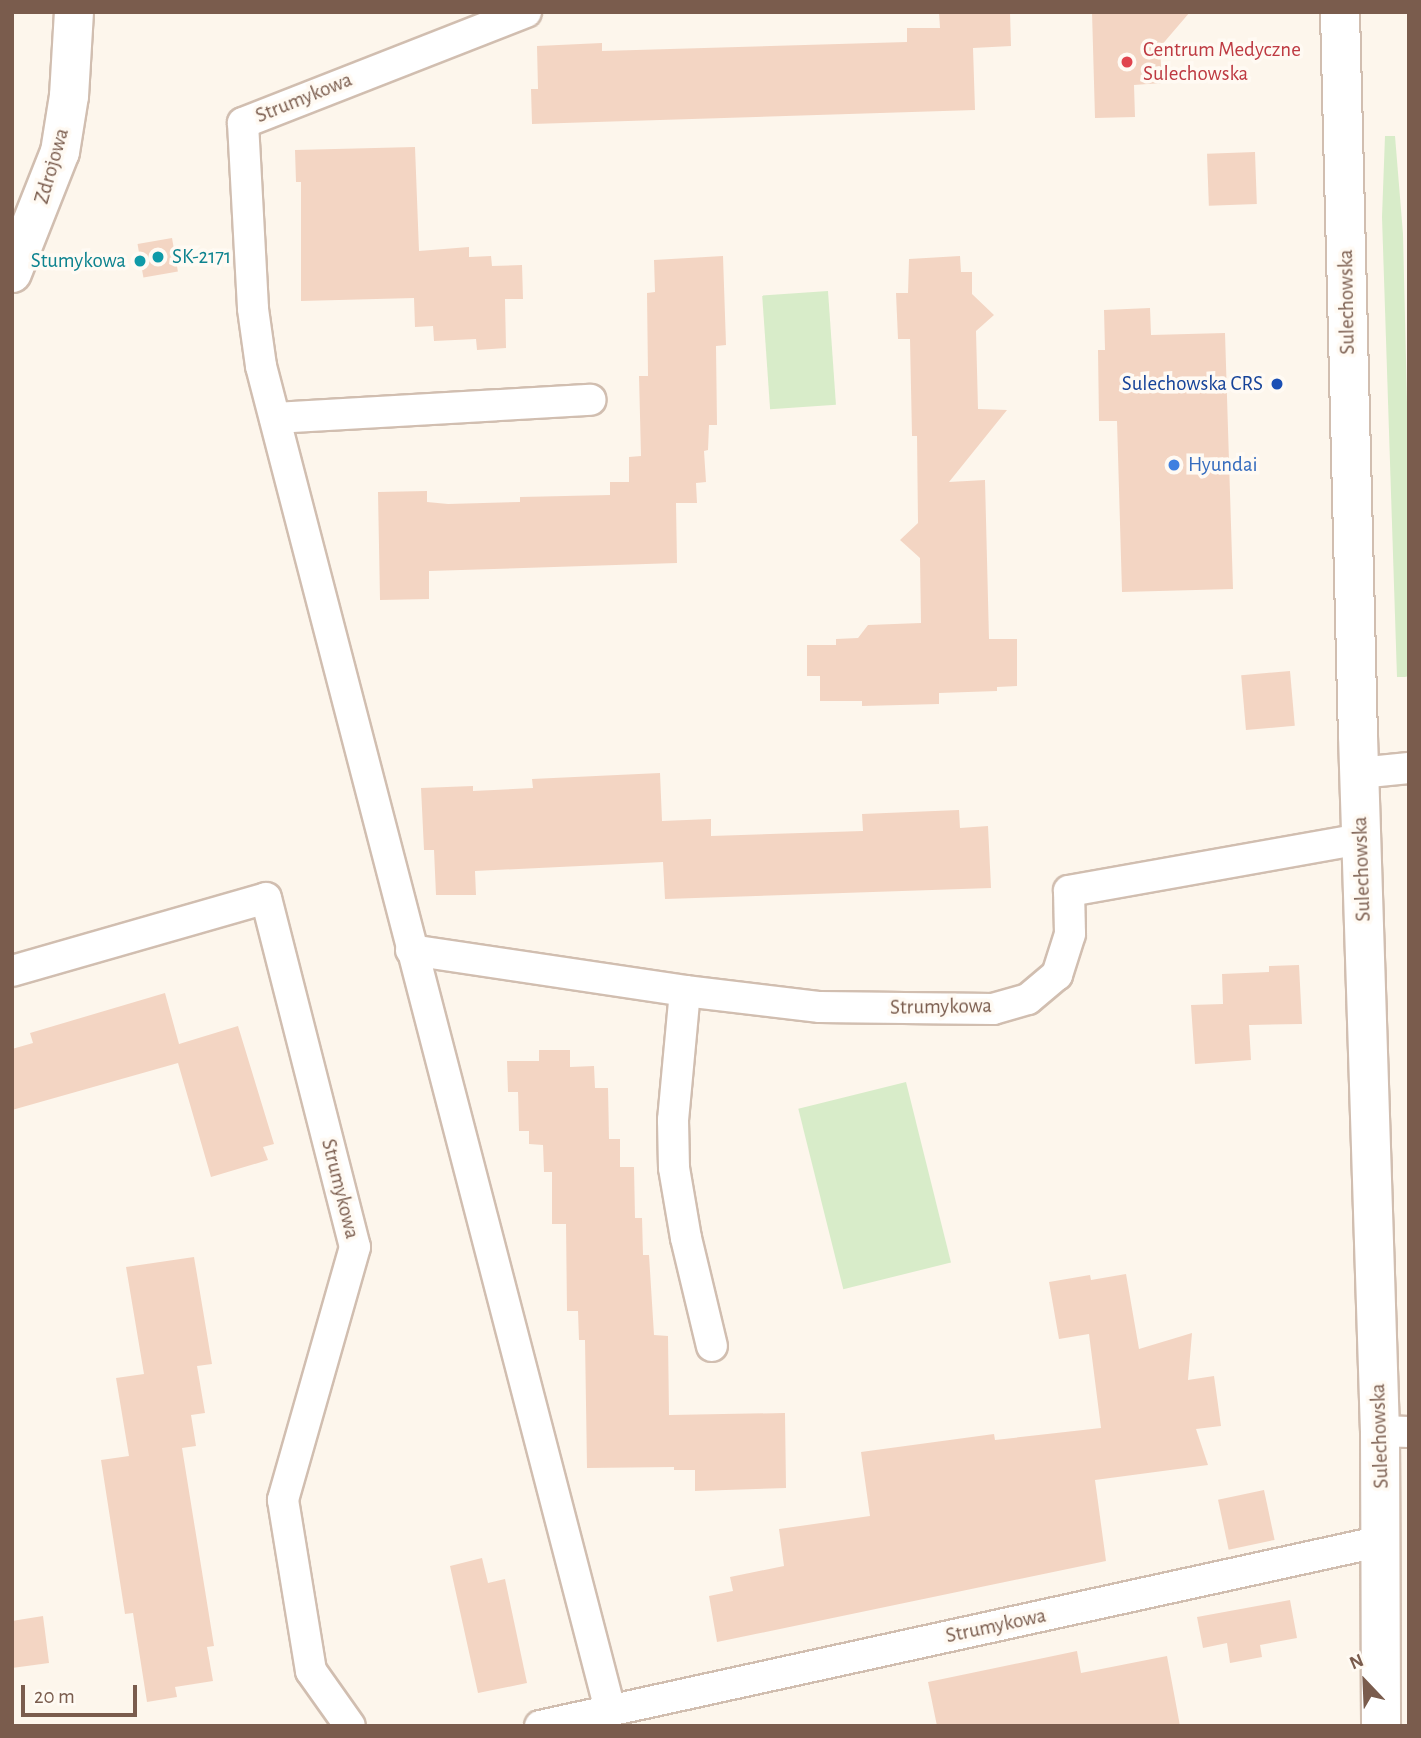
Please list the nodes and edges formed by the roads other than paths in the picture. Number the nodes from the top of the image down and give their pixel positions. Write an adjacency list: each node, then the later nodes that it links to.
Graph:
1 (74, 12): 4 (street, Zdrojowa)
2 (526, 12): 6 (street, Strumykowa)
3 (1340, 12): 8 (street, Sulechowska)
4 (12, 273)
5 (590, 400): 6 (street)
6 (275, 418): 10 (street, Strumykowa)
7 (1409, 768): 8 (street)
8 (1359, 774): 9 (street, Sulechowska)
9 (1361, 839): 12 (street, Strumykowa); 14 (street, Sulechowska)
10 (411, 950): 12 (street, Strumykowa); 16 (street, Strumykowa)
11 (12, 971): 17 (street, Strumykowa)
12 (685, 992): 13 (street)
13 (712, 1346)
14 (1394, 1432): 15 (street, Sulechowska)
15 (1382, 1541): 16 (street, Strumykowa); 19 (street, Sulechowska)
16 (610, 1710): 18 (street, Strumykowa)
17 (350, 1726)
18 (540, 1726)
19 (1381, 1726)

